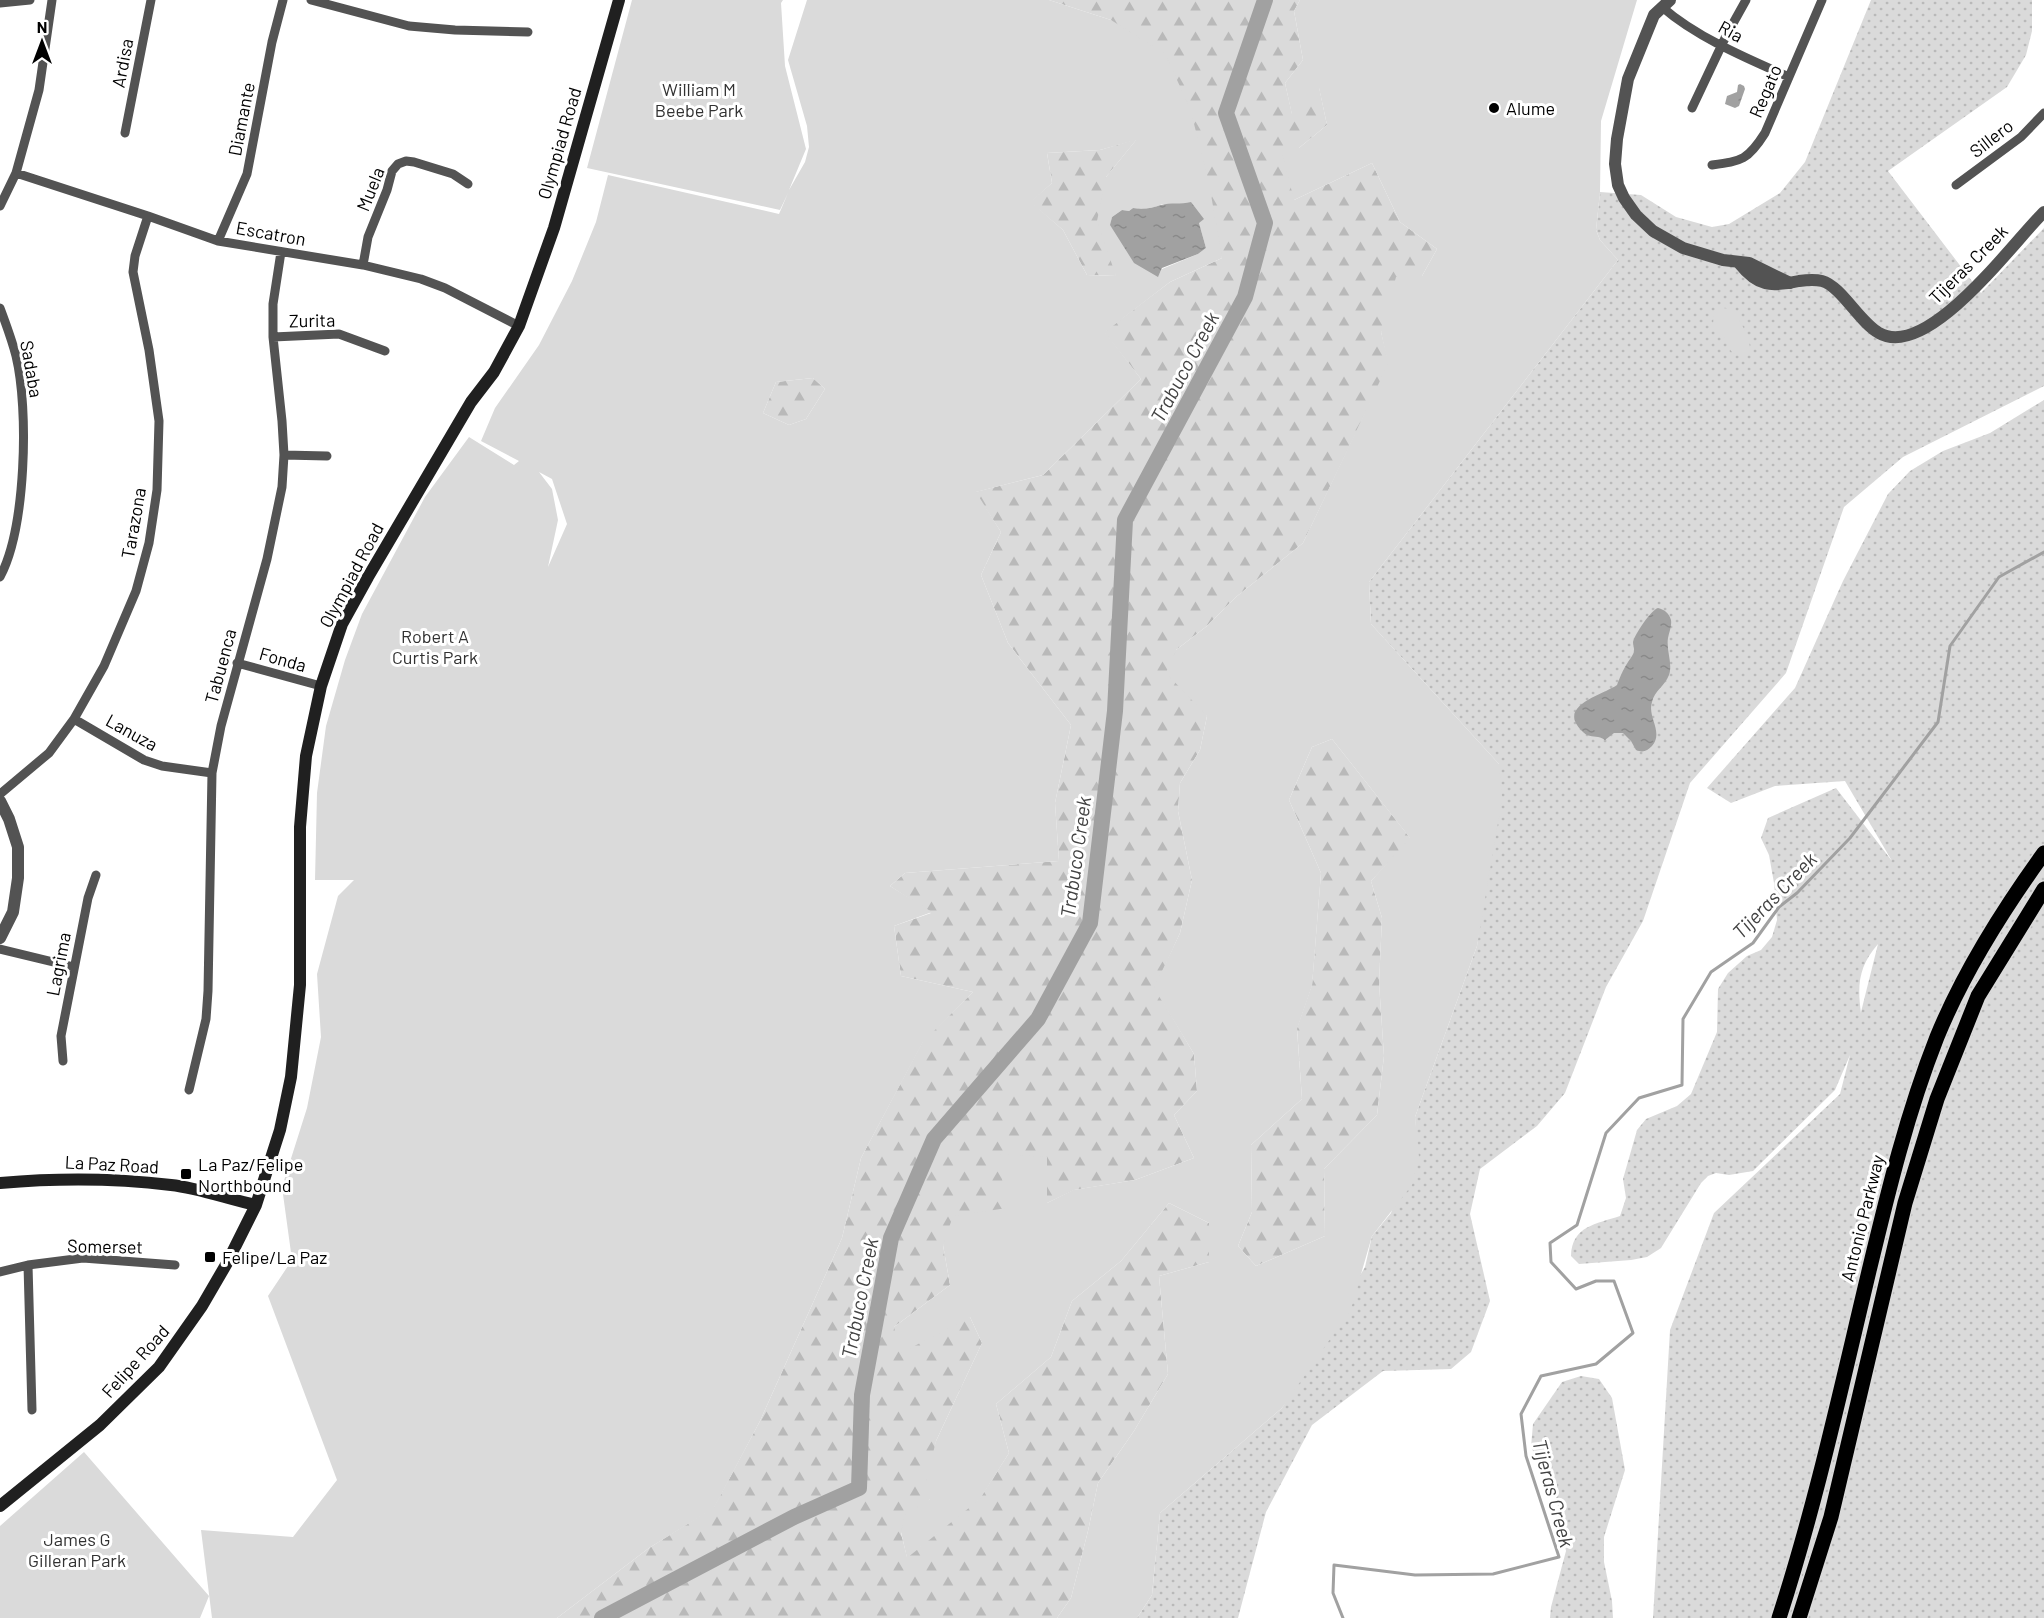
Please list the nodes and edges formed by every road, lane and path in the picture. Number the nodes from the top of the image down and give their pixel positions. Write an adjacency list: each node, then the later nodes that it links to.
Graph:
1 (30, 0): 9 (street)
2 (52, 0): 18 (street)
3 (151, 0): 16 (street, Ardisa)
4 (283, 0): 24 (street, Diamante)
5 (311, 0): 11 (street)
6 (619, 0): 28 (main road, Olympiad Road)
7 (1746, 0): 12 (street)
8 (1822, 0): 13 (street, Regato)
9 (0, 3)
10 (1662, 8): 12 (street, Ria); 22 (street, Tijeras Creek)
11 (528, 32)
12 (1721, 45): 13 (street, Ria); 14 (street)
13 (1789, 77): 17 (street, Regato)
14 (1692, 108)
15 (2044, 113): 20 (street, Sillero)
16 (125, 133)
17 (1712, 165)
18 (16, 173): 21 (street); 23 (street, Escatron)
19 (468, 184): 26 (street, Muela)
20 (1956, 185)
21 (0, 206)
22 (2044, 212)
23 (148, 216): 24 (street, Escatron); 36 (street, Tarazona)
24 (218, 241): 25 (street, Escatron)
25 (281, 252): 26 (street, Escatron); 29 (street, Tabuenca)
26 (363, 265): 28 (street, Escatron)
27 (0, 308): 33 (street, Sadaba)
28 (519, 326): 35 (main road, Olympiad Road)
29 (273, 337): 30 (street, Zurita); 31 (street, Tabuenca)
30 (385, 351)
31 (284, 455): 32 (street); 34 (street, Tabuenca)
32 (327, 456)
33 (0, 577)
34 (237, 663): 35 (street, Fonda); 37 (street, Tabuenca)
35 (321, 686): 49 (main road, Olympiad Road)
36 (74, 718): 37 (street, Lanuza); 38 (street, Tarazona)
37 (212, 773): 47 (street, Tabuenca)
38 (0, 794)
39 (0, 801): 43 (street)
40 (2044, 853): 55 (main road, Antonio Parkway)
41 (96, 874): 45 (street, Lagrima)
42 (2044, 889): 56 (main road)
43 (0, 938)
44 (0, 949): 45 (street)
45 (74, 968): 46 (street, Lagrima)
46 (63, 1061)
47 (189, 1090)
48 (0, 1183): 49 (main road, La Paz Road)
49 (256, 1205): 54 (main road, Felipe Road)
50 (28, 1265): 51 (street, Somerset); 52 (street, Somerset); 53 (street)
51 (175, 1265)
52 (0, 1272)
53 (32, 1410)
54 (0, 1506)
55 (1779, 1618)
56 (1799, 1618)

